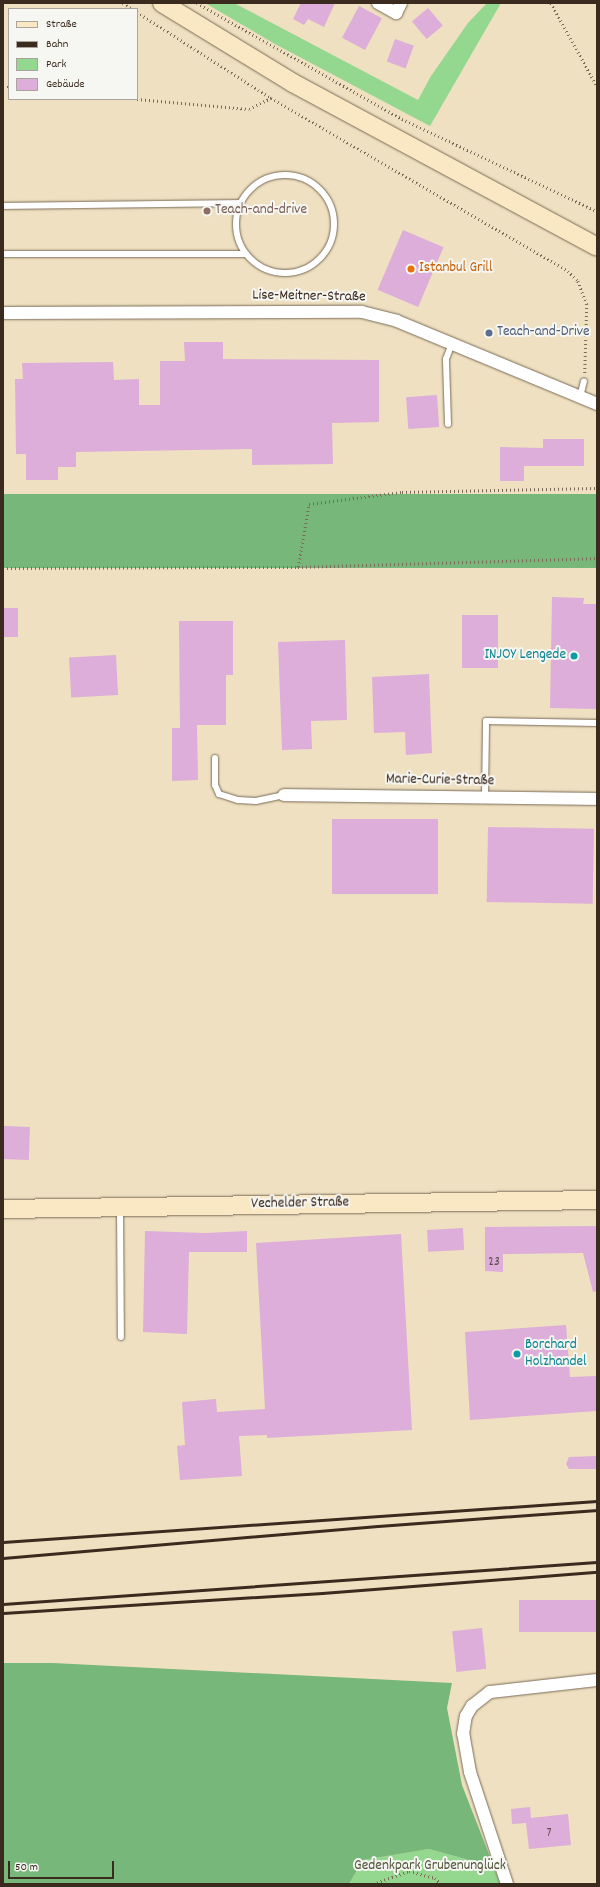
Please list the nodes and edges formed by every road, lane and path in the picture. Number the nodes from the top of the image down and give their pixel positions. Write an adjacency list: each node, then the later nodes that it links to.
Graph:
1 (162, 3): 13 (main road)
2 (197, 3): 12 (path)
3 (378, 3): 4 (street)
4 (401, 3)
5 (551, 3): 7 (path)
6 (138, 13): 8 (path)
7 (597, 86)
8 (271, 98): 9 (path); 18 (path)
9 (138, 99)
10 (241, 203): 11 (lane); 15 (lane); 15 (lane)
11 (3, 206)
12 (597, 211)
13 (597, 247)
14 (3, 254): 15 (lane)
15 (246, 254)
16 (3, 313): 17 (street, Lise-Meitner-Straße)
17 (452, 343): 19 (street, Lise-Meitner-Straße); 21 (lane)
18 (584, 381): 19 (lane)
19 (580, 397): 20 (street, Lise-Meitner-Straße)
20 (597, 404)
21 (448, 424)
22 (597, 488): 24 (path)
23 (597, 558): 24 (path)
24 (298, 567): 25 (path)
25 (3, 568)
26 (597, 723): 29 (lane)
27 (215, 758): 28 (lane)
28 (284, 795): 29 (street, Marie-Curie-Straße)
29 (485, 797): 30 (street, Marie-Curie-Straße)
30 (597, 799)
31 (597, 1200): 32 (main road, Vechelder Straße)
32 (120, 1207): 33 (main road, Vechelder Straße); 34 (lane)
33 (3, 1209)
34 (121, 1337)
35 (597, 1680): 38 (street)
36 (373, 1884): 37 (path)
37 (440, 1884)
38 (506, 1884)

